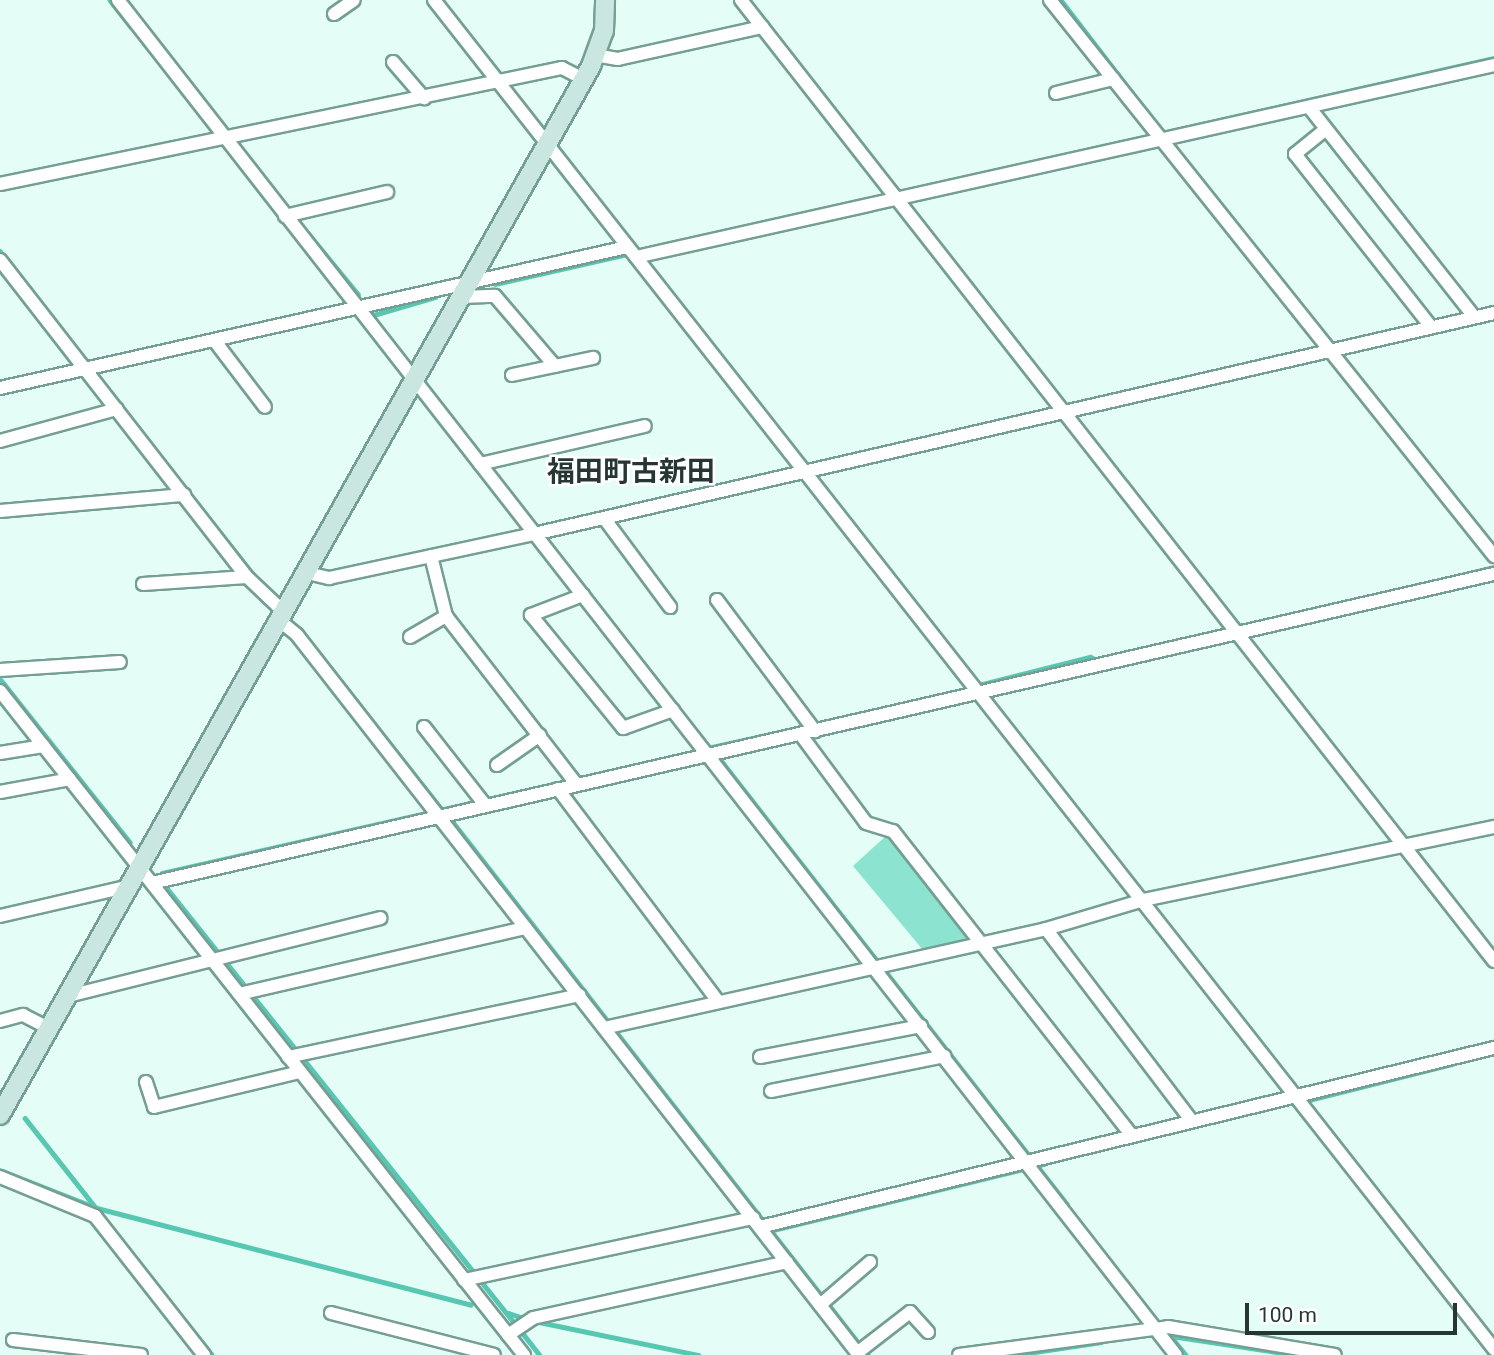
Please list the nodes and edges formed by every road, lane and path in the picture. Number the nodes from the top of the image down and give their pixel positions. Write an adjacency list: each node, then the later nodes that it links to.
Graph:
1 (118, 0): 20 (street)
2 (354, 0): 7 (street)
3 (434, 0): 14 (street)
4 (605, 0): 9 (street)
5 (741, 0): 8 (street)
6 (1050, 0): 13 (street)
7 (334, 14)
8 (762, 27): 9 (street); 24 (street)
9 (595, 55): 12 (street)
10 (393, 62): 16 (street)
11 (1494, 65): 17 (street)
12 (584, 79): 14 (street); 21 (street)
13 (1113, 79): 15 (street); 19 (street)
14 (499, 83): 16 (street); 21 (street)
15 (1056, 93)
16 (424, 98): 20 (street)
17 (1309, 107): 18 (street); 19 (street)
18 (1326, 129): 31 (street); 32 (street)
19 (1161, 137): 24 (street); 34 (street)
20 (225, 139): 22 (street); 25 (street)
21 (547, 144): 26 (street); 28 (street)
22 (0, 184)
23 (387, 192): 25 (street)
24 (893, 193): 26 (street); 43 (street)
25 (285, 216): 29 (street)
26 (632, 252): 28 (street); 47 (street)
27 (0, 260): 37 (street)
28 (464, 291): 29 (street); 36 (street); 39 (street)
29 (356, 307): 33 (street); 39 (street)
30 (1494, 313): 31 (street)
31 (1474, 317): 32 (street)
32 (1432, 327): 34 (street)
33 (214, 340): 37 (street); 41 (street)
34 (1332, 348): 43 (street); 53 (street)
35 (593, 358): 36 (street)
36 (555, 366): 38 (street)
37 (85, 368): 40 (street); 42 (street)
38 (512, 375)
39 (414, 381): 46 (street); 54 (street)
40 (0, 388)
41 (265, 407)
42 (117, 409): 45 (street); 48 (street)
43 (1065, 412): 47 (street); 63 (street)
44 (645, 426): 46 (street)
45 (0, 441)
46 (484, 463): 51 (street)
47 (808, 471): 50 (street); 67 (street)
48 (184, 495): 49 (street); 56 (street)
49 (0, 511)
50 (604, 518): 51 (street); 60 (street)
51 (534, 534): 52 (street); 58 (street)
52 (431, 556): 54 (street); 61 (street)
53 (1494, 556)
54 (307, 573): 62 (street)
55 (1494, 573): 63 (street)
56 (247, 577): 57 (street); 62 (street)
57 (143, 584)
58 (583, 596): 69 (street); 69 (street)
59 (717, 600): 71 (street)
60 (670, 607)
61 (446, 616): 64 (street); 72 (street)
62 (282, 617): 83 (street); 86 (street)
63 (1236, 631): 67 (street); 85 (street)
64 (410, 637)
65 (120, 662): 66 (street)
66 (0, 670)
67 (977, 688): 71 (street); 89 (street)
68 (0, 692): 74 (street)
69 (673, 710): 75 (street)
70 (425, 727): 82 (street)
71 (814, 727): 73 (street)
72 (540, 735): 77 (street); 79 (street)
73 (801, 735): 75 (street); 94 (street)
74 (43, 746): 76 (street); 78 (street)
75 (705, 751): 79 (street); 97 (street)
76 (0, 753)
77 (497, 765)
78 (70, 779): 81 (street); 86 (street)
79 (575, 781): 80 (street)
80 (558, 789): 82 (street); 101 (street)
81 (0, 792)
82 (484, 802): 83 (street)
83 (441, 814): 87 (street); 92 (street)
84 (1494, 827): 85 (street)
85 (1406, 847): 89 (street); 96 (street)
86 (140, 868): 87 (street); 88 (street)
87 (152, 883): 95 (street)
88 (130, 886): 90 (street); 100 (street)
89 (1144, 900): 93 (street); 113 (street)
90 (0, 916)
91 (380, 918): 95 (street)
92 (526, 928): 98 (street); 99 (street)
93 (1046, 929): 94 (street); 115 (street)
94 (984, 944): 97 (street); 116 (street)
95 (217, 957): 98 (street); 100 (street)
96 (1494, 961)
97 (881, 968): 101 (street); 104 (street)
98 (246, 992): 107 (street)
99 (579, 995): 103 (street); 107 (street)
100 (68, 996): 105 (street)
101 (718, 1001): 103 (street)
102 (0, 1021): 105 (street)
103 (610, 1026): 119 (street)
104 (921, 1026): 108 (street); 109 (street)
105 (50, 1029): 114 (street)
106 (1494, 1048): 113 (street)
107 (296, 1055): 110 (street)
108 (945, 1056): 112 (street); 117 (street)
109 (760, 1057)
110 (300, 1072): 111 (street); 122 (street)
111 (146, 1082)
112 (771, 1091)
113 (1301, 1099): 115 (street); 129 (street)
114 (0, 1115)
115 (1192, 1121): 116 (street)
116 (1132, 1136): 117 (street)
117 (1032, 1163): 119 (street); 126 (street)
118 (0, 1177): 133 (street)
119 (762, 1224): 120 (street); 122 (street)
120 (787, 1262): 123 (street); 128 (street)
121 (870, 1262): 123 (street)
122 (473, 1278): 128 (street)
123 (824, 1301): 130 (street)
124 (331, 1313): 134 (street)
125 (928, 1332): 130 (street)
126 (1157, 1332): 131 (street); 136 (street); 137 (street)
127 (13, 1340): 132 (street)
128 (516, 1345): 134 (street)
129 (1494, 1349)
130 (860, 1351)
131 (990, 1353): 135 (street)
132 (141, 1355)
133 (204, 1355)
134 (496, 1355)
135 (959, 1355)
136 (1176, 1355)
137 (1335, 1355)

